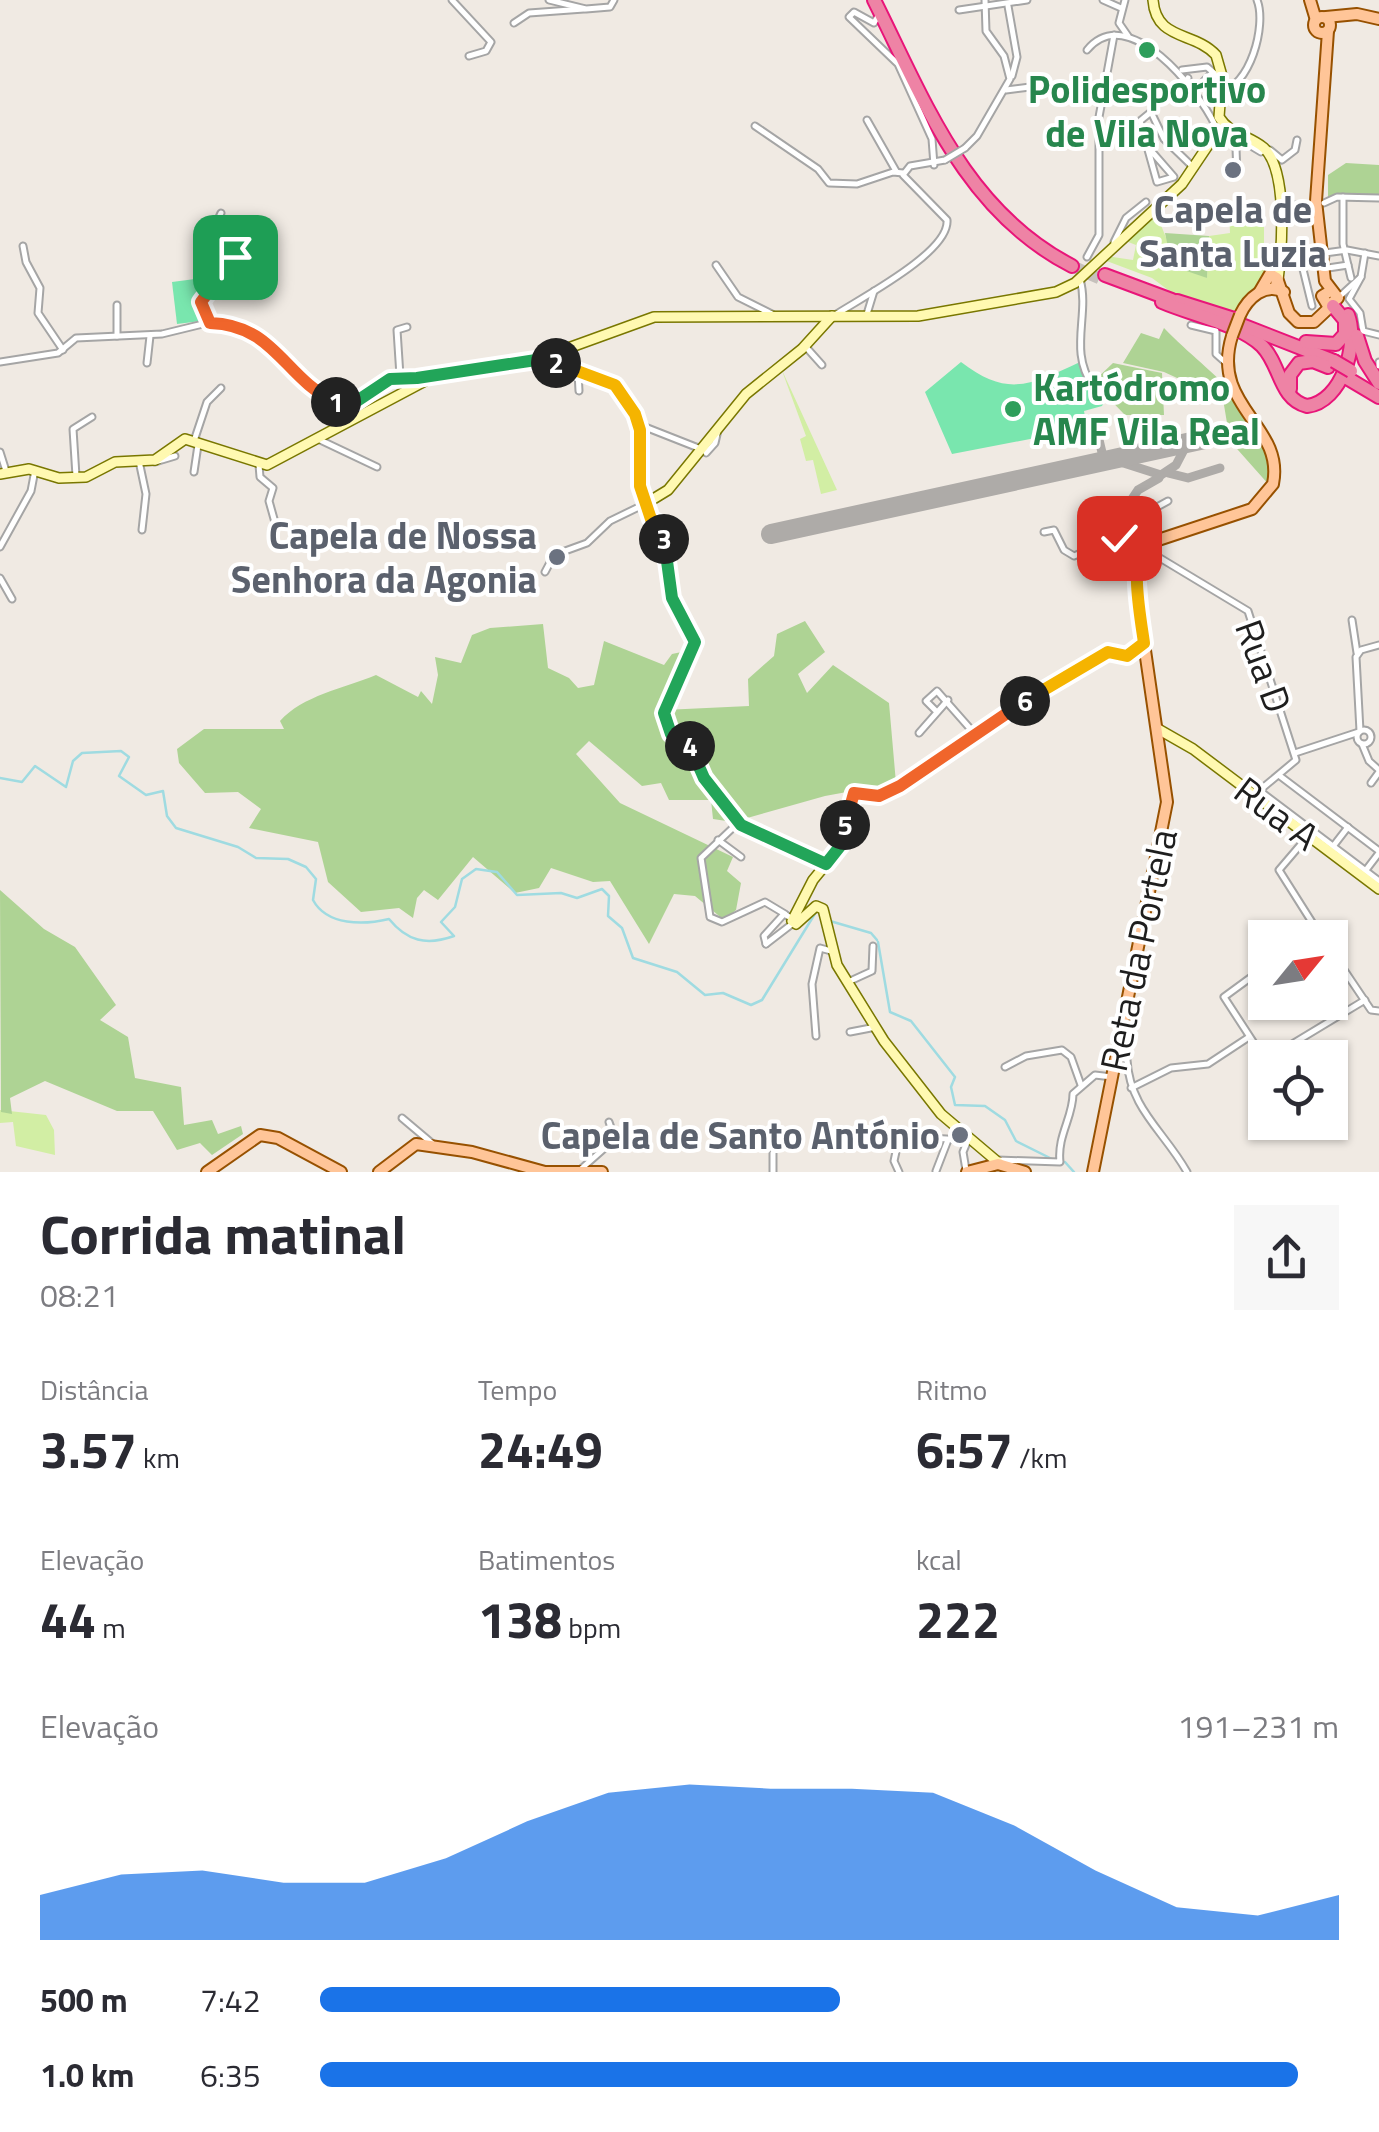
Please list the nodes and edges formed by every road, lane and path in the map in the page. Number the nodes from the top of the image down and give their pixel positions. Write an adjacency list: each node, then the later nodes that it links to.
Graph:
1 (452, 0): 22 (street)
2 (549, 0): 14 (street)
3 (614, 0): 14 (street)
4 (1027, 0): 12 (street)
5 (1103, 0): 13 (street)
6 (1124, 0): 13 (street)
7 (1153, 0): 27 (main road)
8 (1257, 0): 30 (street)
9 (1312, 0): 18 (main road)
10 (986, 2): 12 (street); 15 (street); 26 (street)
11 (875, 3): 40 (street); 62 (highway)
12 (1008, 6): 26 (street)
13 (1121, 8): 20 (street)
14 (584, 9): 17 (street)
15 (959, 10)
16 (1379, 21): 18 (main road)
17 (514, 24)
18 (1324, 24): 68 (main road)
19 (1114, 35): 20 (street); 21 (street); 62 (street)
20 (1130, 38): 23 (street)
21 (1087, 50)
22 (469, 56)
23 (1182, 70): 24 (street); 25 (street)
24 (1212, 73): 27 (street); 30 (street)
25 (1188, 78): 31 (street); 32 (street)
26 (1010, 79): 29 (street)
27 (1222, 80): 30 (main road)
28 (1038, 86): 29 (street)
29 (1006, 90): 40 (street, bridge)
30 (1216, 97): 32 (street); 35 (main road)
31 (1182, 98)
32 (1208, 110): 35 (street)
33 (867, 120): 42 (street)
34 (755, 126): 42 (street)
35 (1220, 127): 37 (street); 39 (main road); 41 (main road)
36 (1297, 140): 39 (street)
37 (1234, 143): 39 (street); 43 (street)
38 (1147, 146): 38 (street); 41 (street)
39 (1262, 150): 49 (main road)
40 (934, 165): 42 (street)
41 (1194, 168): 52 (main road)
42 (900, 172): 66 (street)
43 (1237, 175)
44 (1343, 197): 45 (street); 47 (street); 53 (street)
45 (1379, 198)
46 (1146, 202): 52 (street)
47 (1324, 202)
48 (1300, 204): 49 (street)
49 (1280, 206): 59 (main road)
50 (221, 214): 69 (street)
51 (23, 246): 82 (street)
52 (1112, 248): 62 (main road)
53 (1344, 250): 55 (street); 61 (street); 61 (street)
54 (257, 253): 69 (street)
55 (1365, 253): 57 (street); 63 (street)
56 (1311, 255): 58 (street)
57 (1379, 256)
58 (1300, 257): 59 (street); 68 (street)
59 (1280, 262): 65 (main road)
60 (716, 265): 71 (street)
61 (1348, 265): 64 (street)
62 (1084, 274): 67 (highway); 73 (main road); 92 (street)
63 (1361, 277): 68 (street); 79 (street)
64 (1351, 278)
65 (1272, 285): 68 (main road); 85 (main road, bridge)
66 (876, 289): 73 (street); 74 (street)
67 (1163, 300): 72 (highway); 72 (highway); 88 (highway)
68 (1329, 301): 72 (highway)
69 (201, 302): 75 (street)
70 (118, 305): 80 (street)
71 (776, 315): 74 (main road); 83 (main road)
72 (1346, 316): 88 (highway); 94 (highway)
73 (871, 317): 74 (main road)
74 (829, 319): 81 (main road)
75 (210, 323): 78 (street); 96 (street)
76 (1192, 326): 85 (street)
77 (407, 327): 91 (street)
78 (150, 334): 80 (street); 86 (street)
79 (1379, 335)
80 (117, 336): 82 (street)
81 (805, 346): 87 (street); 102 (main road)
82 (63, 350): 84 (street)
83 (536, 360): 89 (street); 90 (main road)
84 (0, 362)
85 (1225, 362): 118 (main road)
86 (147, 363)
87 (822, 365)
88 (1332, 365): 94 (highway, bridge)
89 (578, 372): 95 (street); 99 (street)
90 (434, 375): 91 (street); 98 (main road)
91 (400, 377): 96 (street)
92 (1093, 386)
93 (221, 388): 101 (street)
94 (1379, 390)
95 (579, 391)
96 (345, 409): 98 (street)
97 (92, 417): 111 (street)
98 (353, 420): 100 (main road)
99 (640, 425): 102 (street); 113 (street)
100 (318, 439): 106 (main road); 107 (street)
101 (197, 441): 105 (main road); 106 (main road); 109 (street)
102 (703, 451): 113 (main road)
103 (0, 452): 110 (street)
104 (175, 456): 105 (street)
105 (144, 461): 111 (main road); 115 (street)
106 (260, 465): 114 (street)
107 (377, 467)
108 (34, 470): 110 (main road); 111 (main road); 117 (street)
109 (194, 472)
110 (3, 474)
111 (76, 479)
112 (1168, 501): 118 (street)
113 (645, 504): 119 (street); 137 (street)
114 (276, 526)
115 (142, 530)
116 (1044, 532): 118 (street, Rua D)
117 (0, 546)
118 (1148, 553): 123 (main road, Reta da Portela); 132 (street, Rua D)
119 (545, 572)
120 (0, 578): 121 (street)
121 (12, 599)
122 (1352, 620): 125 (street)
123 (1144, 643): 129 (main road); 131 (main road, Reta da Portela)
124 (1379, 645): 125 (street)
125 (1358, 653): 130 (street)
126 (948, 700): 127 (street); 127 (street); 129 (street)
127 (937, 712): 128 (street)
128 (919, 733)
129 (974, 734): 144 (main road)
130 (1366, 735): 132 (street); 133 (street)
131 (1164, 737): 136 (main road, Rua A); 164 (main road, Reta da Portela)
132 (1295, 753): 134 (street, Rua D)
133 (1379, 771): 135 (street)
134 (1280, 776): 136 (street, Rua D); 138 (street)
135 (1371, 783)
136 (1257, 793): 139 (main road, Rua A); 141 (street)
137 (738, 822): 140 (street); 144 (street)
138 (1348, 827): 141 (street); 142 (street)
139 (1308, 836): 141 (main road, Rua A); 148 (street)
140 (718, 840): 143 (street); 147 (street)
141 (1331, 849): 145 (main road, Rua A)
142 (1379, 852): 145 (street)
143 (741, 858)
144 (826, 864): 147 (main road)
145 (1364, 874): 146 (main road, Rua A)
146 (1379, 885)
147 (790, 919): 149 (street); 150 (street); 152 (main road)
148 (1310, 920)
149 (770, 927): 150 (street); 150 (street)
150 (782, 935)
151 (873, 946): 155 (street)
152 (834, 952): 155 (main road); 160 (street)
153 (1348, 975): 156 (street)
154 (1248, 979): 161 (street)
155 (848, 982): 158 (main road)
156 (1365, 1000): 157 (street); 163 (street)
157 (1379, 1011)
158 (876, 1028): 159 (street); 171 (main road)
159 (850, 1032)
160 (816, 1036)
161 (1249, 1037): 162 (street); 168 (street)
162 (1251, 1040)
163 (1299, 1040)
164 (1116, 1056): 166 (main road, Reta da Portela); 168 (street)
165 (1005, 1067): 167 (street)
166 (1112, 1077): 167 (street); 187 (main road, Reta da Portela)
167 (1082, 1086): 175 (street)
168 (1130, 1088): 188 (street)
169 (402, 1118): 173 (street)
170 (609, 1122): 176 (street)
171 (967, 1140): 172 (street); 175 (main road); 177 (street)
172 (951, 1141): 179 (street); 185 (street)
173 (438, 1149): 176 (main road); 182 (main road)
174 (773, 1152): 184 (street)
175 (993, 1160): 177 (main road); 178 (main road)
176 (581, 1169): 183 (main road)
177 (968, 1170)
178 (1014, 1170): 186 (main road)
179 (936, 1171)
180 (207, 1172): 181 (main road)
181 (341, 1172)
182 (379, 1172)
183 (602, 1172)
184 (774, 1172)
185 (899, 1172)
186 (1025, 1172)
187 (1093, 1172)
188 (1188, 1172)

